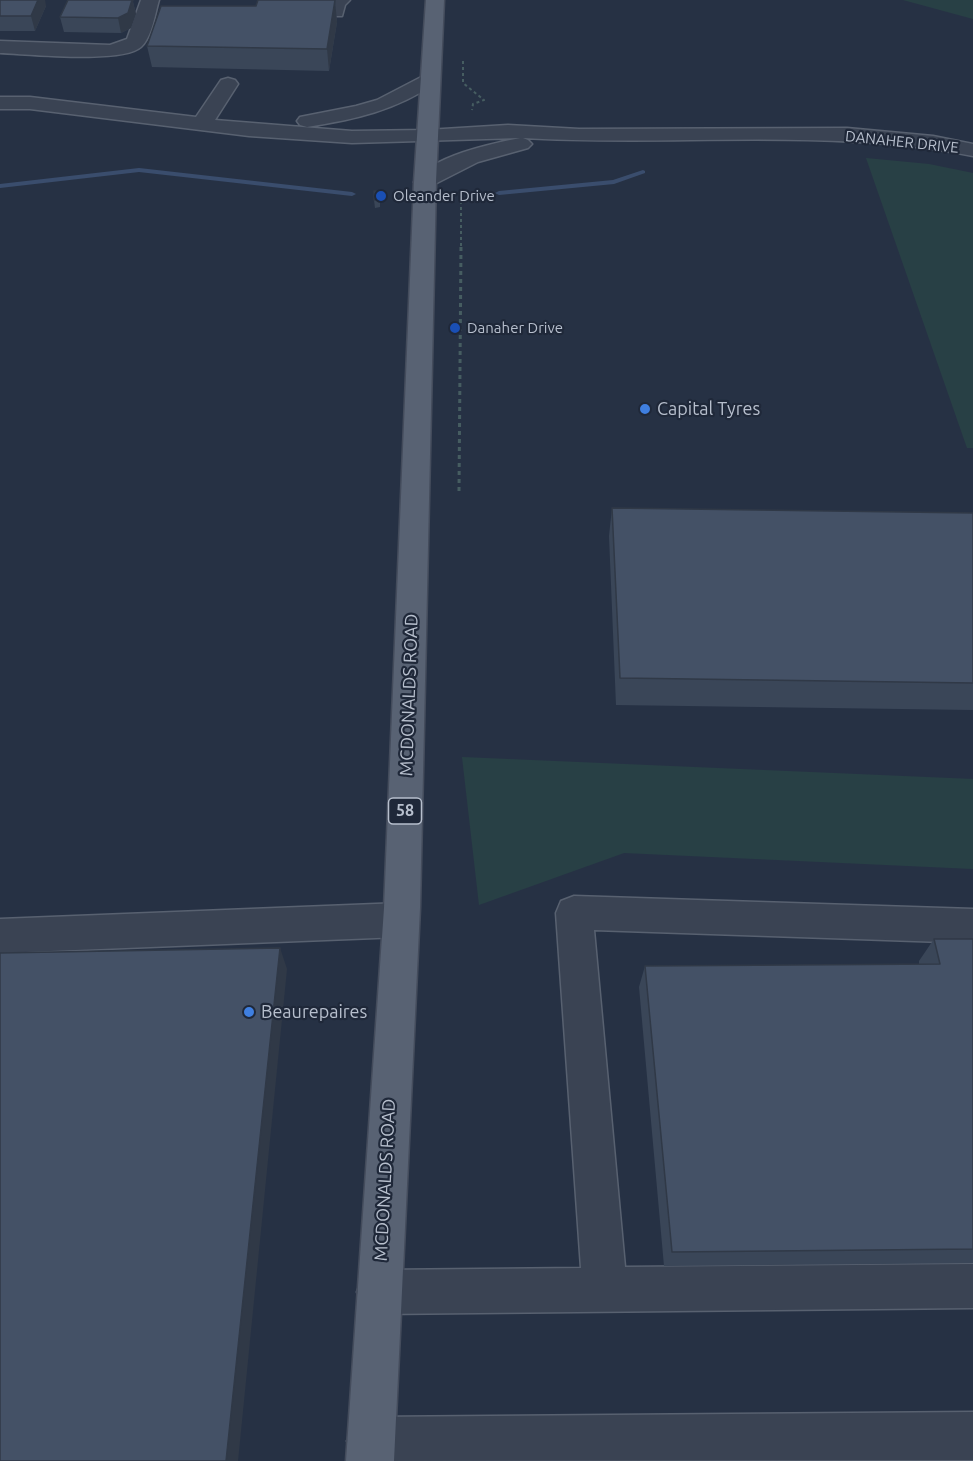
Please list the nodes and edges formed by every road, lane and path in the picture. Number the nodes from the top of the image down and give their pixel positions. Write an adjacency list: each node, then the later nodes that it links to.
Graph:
1 (150, 0): 3 (street)
2 (435, 0): 5 (main road, MCDONALDS ROAD / 58)
3 (0, 47)
4 (463, 51): 10 (path)
5 (429, 79): 9 (street); 12 (main road, MCDONALDS ROAD / 58)
6 (228, 84): 8 (street)
7 (0, 103): 8 (street)
8 (202, 124): 9 (street)
9 (249, 130): 12 (street)
10 (469, 132): 11 (street, DANAHER DRIVE); 12 (street, DANAHER DRIVE)
11 (579, 135): 13 (street, DANAHER DRIVE); 14 (street, DANAHER DRIVE)
12 (427, 136): 15 (main road, MCDONALDS ROAD / 58)
13 (973, 150)
14 (474, 156): 15 (street, DANAHER DRIVE); 16 (path)
15 (424, 182): 17 (main road, MCDONALDS ROAD / 58)
16 (459, 491)
17 (401, 920): 19 (street); 22 (main road, MCDONALDS ROAD / 58)
18 (973, 927): 21 (street)
19 (0, 936)
20 (973, 1286): 21 (street)
21 (605, 1289): 22 (street)
22 (379, 1292): 24 (main road, MCDONALDS ROAD / 58)
23 (973, 1436): 24 (street)
24 (370, 1451)

